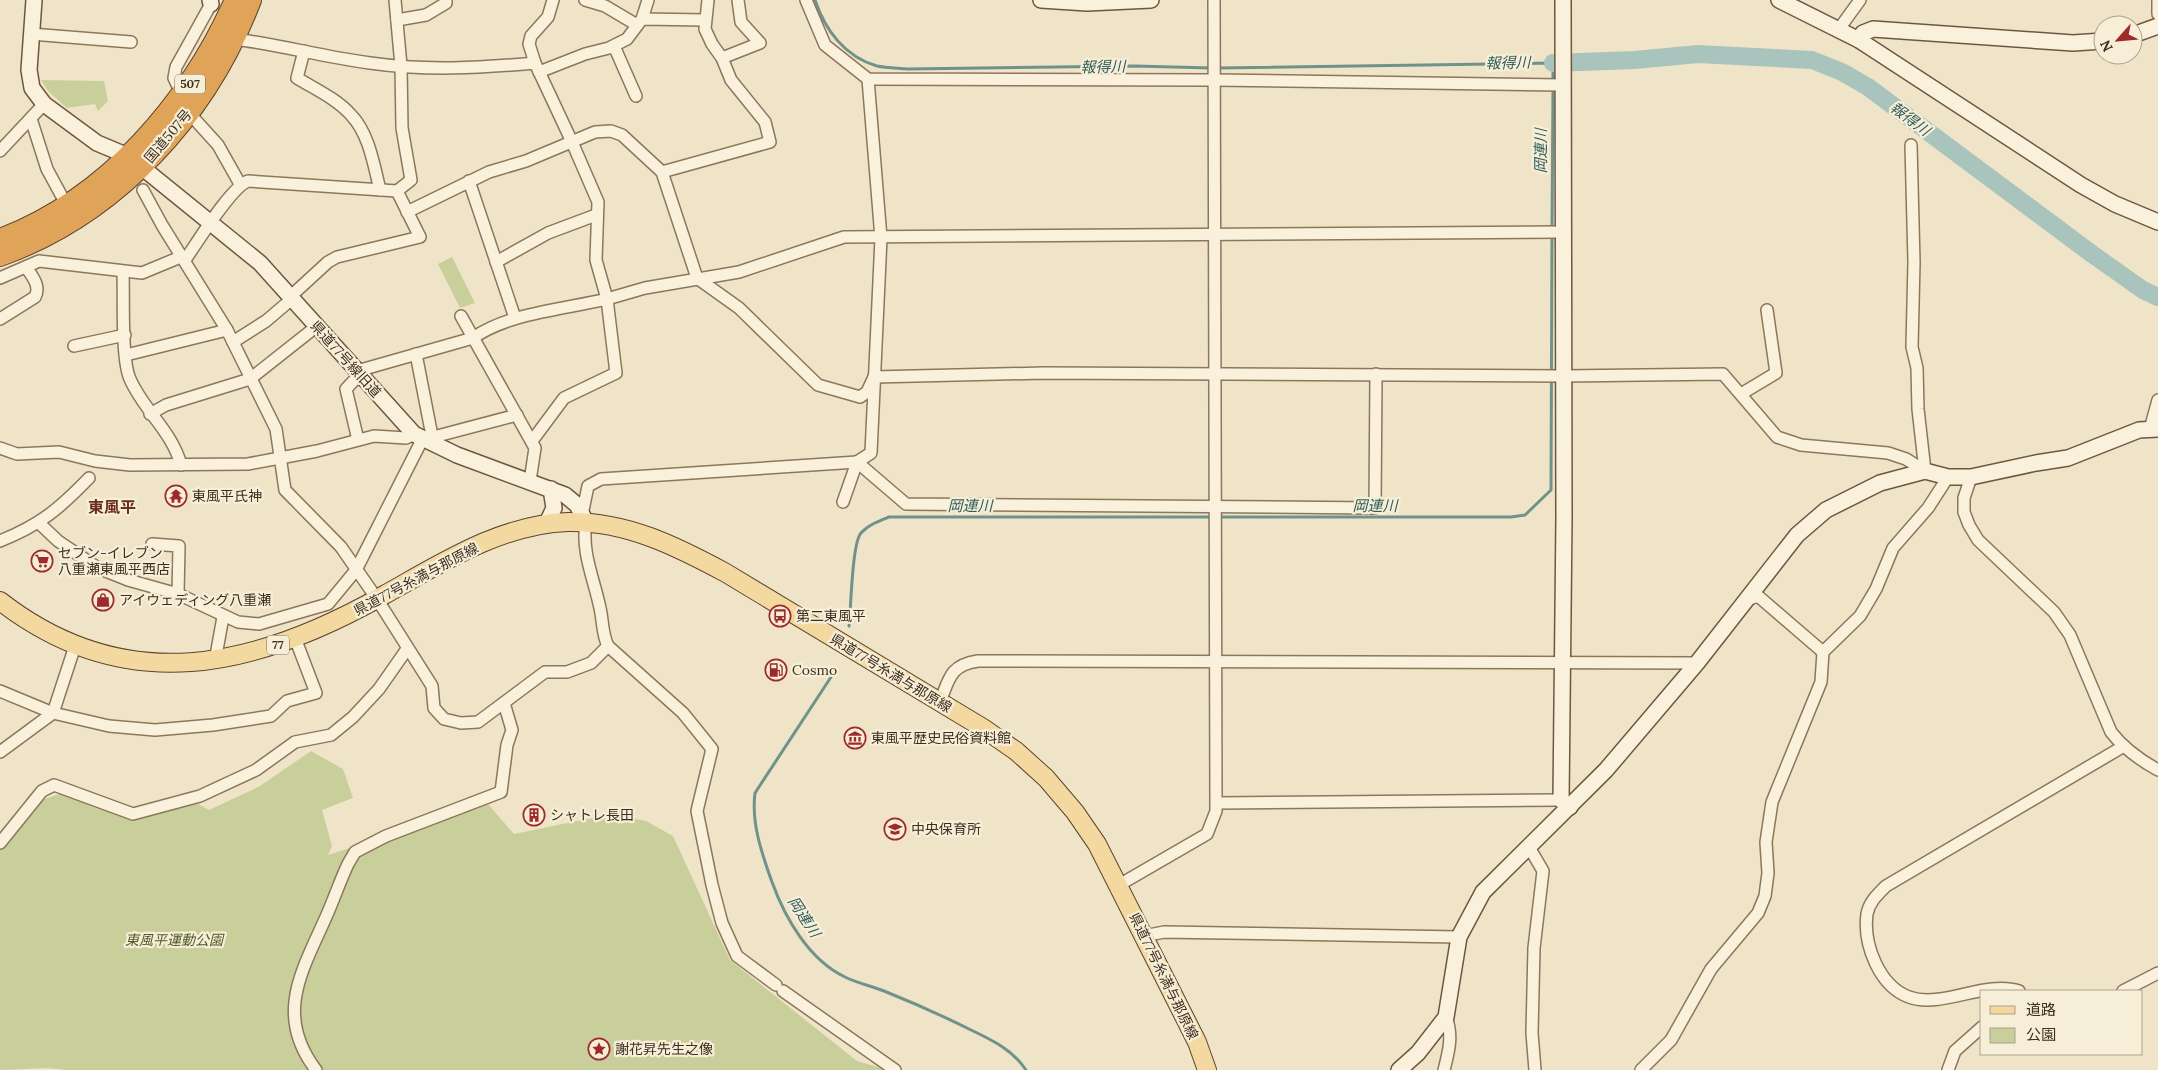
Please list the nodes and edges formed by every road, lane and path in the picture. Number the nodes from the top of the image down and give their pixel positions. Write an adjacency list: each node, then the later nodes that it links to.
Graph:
1 (34, 0): 27 (street)
2 (235, 0): 42 (highway, 国道507号 / 507)
3 (251, 0): 28 (highway, 国道507号 / 507)
4 (395, 0): 21 (street)
5 (446, 0): 21 (street)
6 (553, 0): 36 (street)
7 (585, 0): 23 (street)
8 (648, 0): 23 (street)
9 (708, 0): 22 (street)
10 (738, 0): 34 (street)
11 (806, 0): 38 (street)
12 (1041, 0): 13 (street)
13 (1151, 0)
14 (1214, 0): 37 (street)
15 (1563, 0): 39 (street)
16 (1779, 0): 25 (street)
17 (1860, 0): 25 (street)
18 (2158, 1): 20 (street)
19 (211, 2): 42 (street)
20 (2158, 14)
21 (396, 20): 35 (street)
22 (705, 20): 23 (street); 34 (street)
23 (639, 22): 32 (street)
24 (2158, 26): 26 (street)
25 (1839, 29): 29 (street)
26 (2143, 31)
27 (31, 34): 31 (street); 41 (street)
28 (235, 39): 33 (street); 42 (highway, 国道507号 / 507)
29 (1859, 40): 30 (street); 57 (street)
30 (2093, 41)
31 (131, 42)
32 (614, 46): 36 (street); 40 (street)
33 (304, 51): 35 (street); 52 (street)
34 (722, 58): 48 (street)
35 (401, 66): 36 (street); 53 (street)
36 (537, 67): 44 (street)
37 (1214, 78): 38 (street); 39 (street); 60 (street)
38 (868, 80): 61 (street)
39 (1563, 82): 59 (street)
40 (636, 96)
41 (44, 104): 43 (street); 47 (street, 県道77号線旧道)
42 (186, 104): 47 (highway, 国道507号 / 507); 50 (street)
43 (31, 119): 46 (street); 54 (street)
44 (572, 142): 48 (street); 49 (street); 56 (street)
45 (1911, 145): 101 (street)
46 (0, 151)
47 (135, 162): 54 (highway, 507); 58 (street, 県道77号線旧道); 63 (highway, 507)
48 (662, 172): 69 (street)
49 (469, 182): 55 (street); 65 (street)
50 (240, 184): 52 (street); 58 (street)
51 (144, 190): 64 (street)
52 (380, 190): 53 (street)
53 (397, 191): 55 (street)
54 (66, 204): 62 (highway, 507)
55 (407, 212): 70 (street)
56 (596, 215): 65 (street); 69 (street)
57 (2158, 222)
58 (211, 224): 64 (street); 70 (street, 県道77号線旧道)
59 (1563, 232): 60 (street); 86 (street)
60 (1214, 235): 61 (street); 84 (street)
61 (881, 238): 69 (street); 87 (street)
62 (0, 239)
63 (0, 256)
64 (184, 258): 67 (street); 76 (street)
65 (496, 262): 74 (street)
66 (26, 267): 67 (street); 68 (street); 73 (street)
67 (123, 272): 77 (street)
68 (0, 278)
69 (698, 278): 87 (street)
70 (292, 297): 75 (street, 県道77号線旧道); 79 (street)
71 (1767, 310): 89 (street)
72 (461, 316): 78 (street)
73 (0, 318)
74 (515, 318): 78 (street); 96 (street)
75 (317, 326): 83 (street, 県道77号線旧道); 88 (street)
76 (226, 330): 79 (street); 82 (street)
77 (125, 335): 80 (street); 82 (street)
78 (473, 338): 81 (street); 92 (street)
79 (233, 342): 88 (street)
80 (74, 346)
81 (416, 354): 83 (street); 94 (street)
82 (126, 355): 91 (street)
83 (359, 372): 94 (street, 県道77号線旧道); 95 (street)
84 (1214, 373): 85 (street); 87 (street); 108 (street)
85 (1376, 374): 86 (street); 108 (street)
86 (1564, 376): 89 (street); 127 (street)
87 (874, 377): 99 (street)
88 (250, 379): 91 (street); 98 (street)
89 (1741, 394): 101 (street)
90 (2158, 400): 93 (street)
91 (150, 414): 100 (street)
92 (517, 416): 94 (street); 96 (street)
93 (2154, 429): 104 (street)
94 (423, 437): 95 (street); 105 (street, 県道77号線旧道); 114 (street)
95 (358, 440): 98 (street)
96 (532, 441): 105 (street)
97 (0, 448): 100 (street)
98 (280, 457): 100 (street); 114 (street)
99 (857, 462): 107 (street); 108 (street); 109 (street)
100 (181, 465)
101 (1925, 471): 102 (street); 118 (street)
102 (1948, 477): 104 (street); 124 (street)
103 (89, 478): 110 (street)
104 (1971, 478): 133 (street)
105 (530, 481): 106 (street, 県道77号線旧道)
106 (551, 489): 109 (street, 県道77号線旧道); 111 (street)
107 (843, 502)
108 (1215, 507): 126 (street)
109 (584, 518): 111 (main road, 県道77号糸満与那原線 / 77); 122 (street); 130 (main road, 県道77号糸満与那原線 / 77)
110 (39, 523): 112 (street); 115 (street)
111 (546, 525): 116 (main road, 県道77号糸満与那原線 / 77)
112 (0, 542)
113 (152, 544): 115 (street)
114 (356, 570): 116 (street); 119 (street)
115 (178, 594): 119 (street)
116 (377, 599): 120 (main road, 県道77号糸満与那原線 / 77); 123 (street)
117 (0, 601): 121 (main road, 県道77号糸満与那原線 / 77)
118 (1743, 601): 124 (street); 128 (street)
119 (223, 617): 125 (street)
120 (295, 638): 125 (main road, 県道77号糸満与那原線 / 77); 132 (street)
121 (75, 646): 125 (main road, 県道77号糸満与那原線 / 77); 132 (street)
122 (608, 646): 131 (street); 149 (street)
123 (407, 649): 131 (street); 138 (street)
124 (1823, 652): 154 (street)
125 (215, 661)
126 (1216, 662): 127 (street); 130 (street); 136 (street)
127 (1564, 663): 128 (street); 137 (street)
128 (1697, 663): 137 (street)
129 (0, 691): 132 (street)
130 (940, 702): 140 (main road, 県道77号糸満与那原線 / 77)
131 (504, 703): 148 (street)
132 (53, 713): 134 (street)
133 (2124, 746): 135 (street); 145 (street)
134 (0, 752)
135 (2158, 770)
136 (1216, 803): 137 (street); 140 (street)
137 (1565, 804): 139 (street)
138 (0, 843)
139 (1529, 847): 142 (street); 153 (street)
140 (1119, 885): 141 (main road, 県道77号糸満与那原線 / 77)
141 (1144, 936): 142 (street); 150 (main road, 県道77号糸満与那原線 / 77)
142 (1459, 937): 146 (street)
143 (2158, 972): 144 (street)
144 (2125, 990)
145 (1980, 991)
146 (1446, 1017): 151 (street); 152 (street)
147 (1980, 1029): 155 (street)
148 (316, 1070)
149 (895, 1070)
150 (1207, 1070)
151 (1399, 1070)
152 (1444, 1070)
153 (1535, 1070)
154 (1641, 1070)
155 (1948, 1070)

